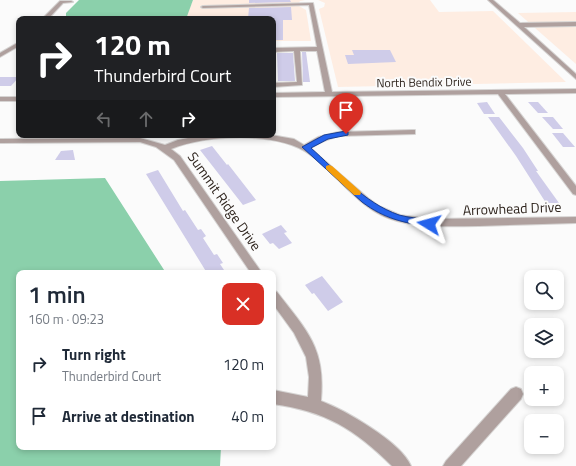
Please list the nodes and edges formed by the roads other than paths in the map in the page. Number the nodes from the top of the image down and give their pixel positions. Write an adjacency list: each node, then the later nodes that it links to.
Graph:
1 (490, 0): 6 (street)
2 (203, 7): 8 (street)
3 (65, 8): 4 (street)
4 (48, 16)
5 (576, 24): 6 (street)
6 (520, 25): 14 (street)
7 (16, 46): 12 (street)
8 (320, 49): 10 (street); 18 (street)
9 (276, 50): 10 (street)
10 (297, 50): 15 (street)
11 (16, 53): 13 (street)
12 (0, 55)
13 (0, 61)
14 (576, 77)
15 (276, 85)
16 (576, 91): 17 (street, North Bendix Drive)
17 (500, 92): 18 (street, North Bendix Drive); 28 (street)
18 (329, 94): 19 (street, North Bendix Drive)
19 (276, 95)
20 (0, 99): 21 (street)
21 (16, 99)
22 (412, 132): 26 (street)
23 (196, 138): 27 (street, Arrowhead Drive)
24 (276, 138): 26 (street, Arrowhead Drive)
25 (0, 141): 27 (street, Summit Ridge Drive)
26 (306, 147): 29 (street, Arrowhead Drive)
27 (166, 148): 30 (street, Summit Ridge Drive)
28 (576, 192)
29 (576, 220)
30 (255, 270)
31 (276, 299): 34 (street)
32 (516, 394): 36 (street)
33 (276, 397): 34 (street)
34 (314, 404): 35 (street)
35 (403, 466)
36 (451, 466)

